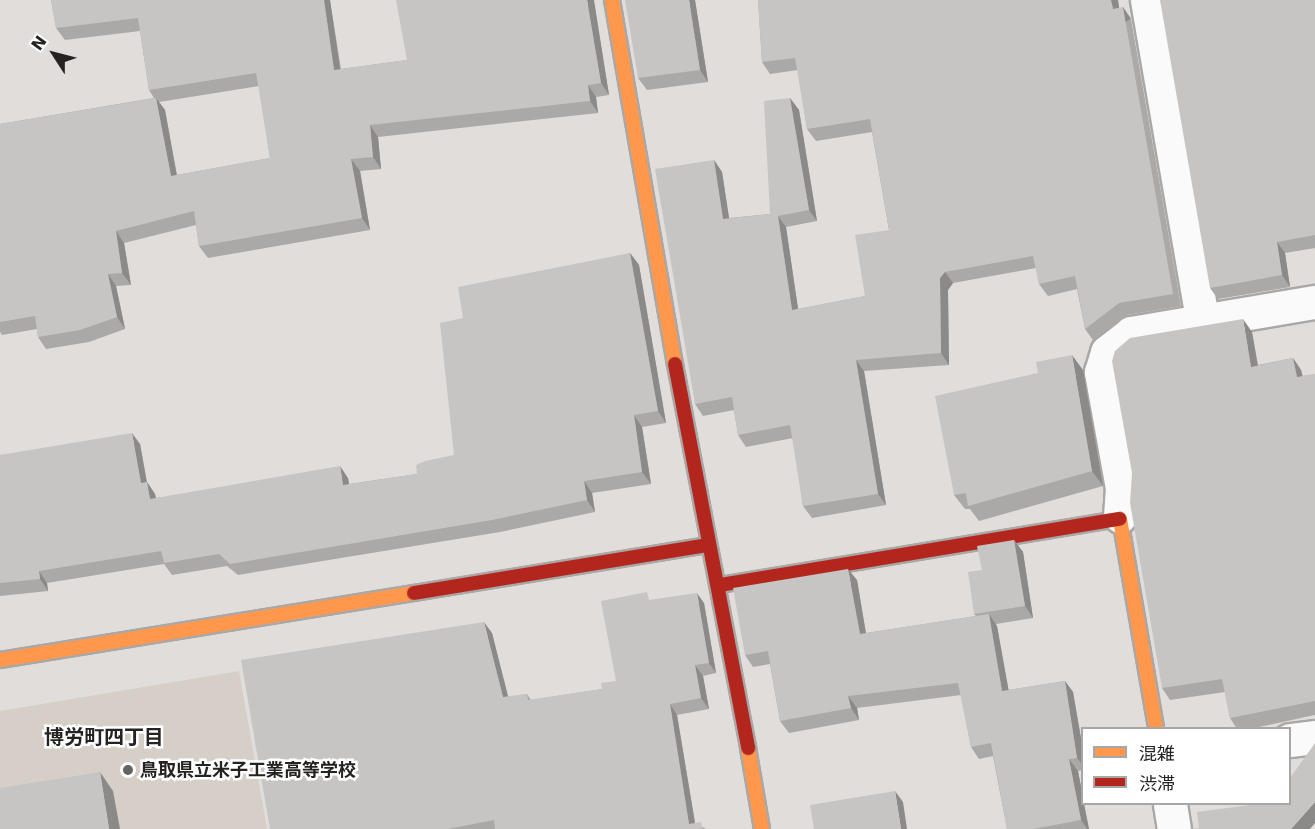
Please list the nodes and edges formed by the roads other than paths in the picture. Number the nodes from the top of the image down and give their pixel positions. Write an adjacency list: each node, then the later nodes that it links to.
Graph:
1 (612, 0): 6 (street)
2 (1147, 0): 4 (street)
3 (1315, 302): 4 (street)
4 (1202, 317): 5 (street)
5 (1120, 516): 7 (street); 9 (street)
6 (706, 545): 7 (street); 8 (street)
7 (720, 585): 13 (street)
8 (0, 660)
9 (1156, 727)
10 (1315, 736): 11 (street)
11 (1291, 741)
12 (1170, 805): 14 (street)
13 (762, 829)
14 (1174, 829)

